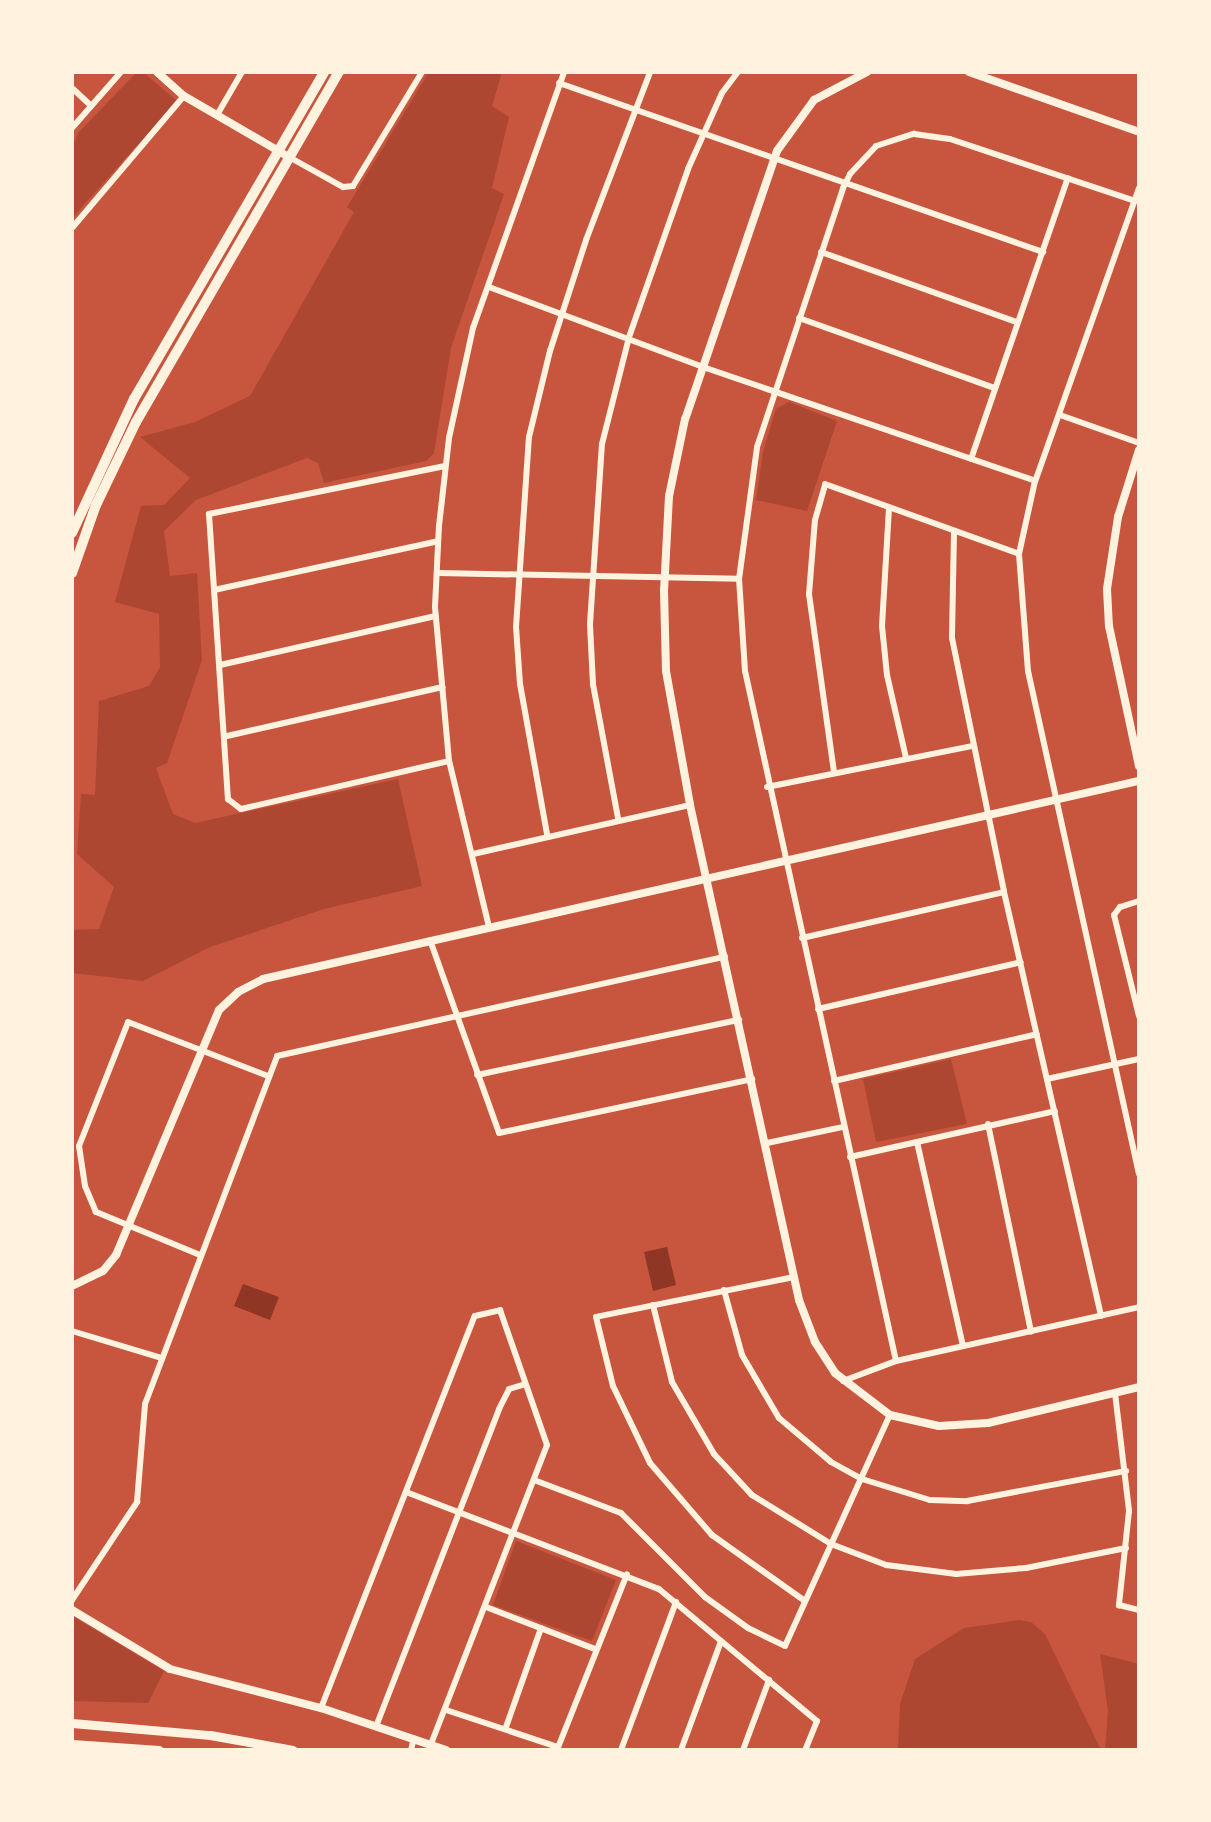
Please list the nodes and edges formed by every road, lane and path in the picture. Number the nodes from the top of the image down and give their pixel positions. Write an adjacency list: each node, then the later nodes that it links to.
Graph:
1 (121, 72): 15 (street)
2 (157, 72): 14 (street)
3 (242, 72): 17 (street)
4 (324, 72): 21 (main road)
5 (339, 72): 22 (main road)
6 (422, 72): 22 (street)
7 (564, 72): 12 (street)
8 (650, 72): 16 (street)
9 (738, 72): 19 (street)
10 (867, 72): 23 (street)
11 (969, 72): 20 (street)
12 (559, 83): 16 (street); 31 (street)
13 (72, 88): 15 (street)
14 (184, 96): 17 (street); 28 (street)
15 (90, 106): 18 (street)
16 (633, 107): 19 (street); 32 (street)
17 (217, 115): 21 (street)
18 (72, 128)
19 (703, 132): 23 (street); 35 (street)
20 (1139, 132)
21 (278, 150): 22 (street); 47 (main road)
22 (289, 157): 50 (main road)
23 (772, 160): 25 (street); 36 (street)
24 (1068, 178): 25 (street); 27 (street); 30 (street)
25 (845, 185): 29 (street); 30 (street)
26 (1139, 188): 27 (street)
27 (1135, 201): 39 (street)
28 (72, 228)
29 (821, 252): 33 (street); 34 (street)
30 (1043, 252): 34 (street)
31 (489, 287): 32 (street); 43 (street)
32 (562, 314): 35 (street); 52 (street)
33 (799, 318): 37 (street); 38 (street)
34 (1017, 322): 37 (street)
35 (629, 337): 36 (street); 53 (street)
36 (700, 366): 38 (street); 54 (street)
37 (995, 388): 42 (street)
38 (775, 390): 42 (street); 55 (street)
39 (1060, 415): 40 (street); 44 (street)
40 (1139, 443)
41 (1139, 450): 64 (street)
42 (971, 459): 44 (street)
43 (445, 467): 48 (street); 56 (street)
44 (1035, 481): 49 (street)
45 (889, 508): 46 (street); 62 (street); 65 (street)
46 (954, 532): 49 (street); 61 (street)
47 (72, 533)
48 (439, 541): 51 (street); 56 (street)
49 (1019, 554): 68 (street)
50 (72, 573)
51 (439, 573): 52 (street); 57 (street)
52 (517, 573): 53 (street); 72 (street)
53 (592, 574): 54 (street); 71 (street)
54 (664, 575): 55 (street); 69 (street)
55 (740, 579): 67 (street)
56 (214, 590): 58 (street)
57 (436, 616): 58 (street); 59 (street)
58 (220, 665): 60 (street)
59 (442, 687): 60 (street); 63 (street)
60 (227, 736): 63 (street)
61 (973, 746): 62 (street); 70 (street)
62 (906, 758): 65 (street)
63 (449, 761): 73 (street)
64 (1139, 766)
65 (834, 772): 67 (street)
66 (1139, 780): 68 (street)
67 (767, 787): 74 (street)
68 (1055, 800): 70 (street); 90 (street)
69 (690, 805): 71 (street); 75 (street)
70 (988, 815): 74 (street); 76 (street)
71 (618, 818): 72 (street)
72 (547, 834): 73 (street)
73 (473, 854): 78 (street)
74 (786, 862): 75 (street); 79 (street)
75 (709, 881): 78 (street); 81 (street)
76 (1004, 892): 79 (street); 82 (street)
77 (1139, 901): 84 (street)
78 (489, 927): 80 (street)
79 (802, 938): 83 (street)
80 (430, 940): 85 (street); 88 (street)
81 (724, 957): 85 (street); 86 (street)
82 (1021, 962): 83 (street); 87 (street)
83 (818, 1009): 95 (street)
84 (1139, 1016)
85 (456, 1018): 91 (street); 92 (street)
86 (739, 1020): 91 (street); 93 (street)
87 (1037, 1034): 94 (street); 95 (street)
88 (200, 1049): 92 (street); 103 (street); 103 (street)
89 (1139, 1059): 90 (street)
90 (1114, 1064): 94 (street); 102 (street)
91 (477, 1075): 93 (street)
92 (268, 1076): 104 (street)
93 (751, 1079): 100 (street)
94 (1047, 1079): 96 (street)
95 (834, 1081): 98 (street)
96 (1055, 1111): 97 (street); 110 (street)
97 (988, 1125): 99 (street); 112 (street)
98 (843, 1127): 100 (street); 101 (street)
99 (918, 1142): 101 (street); 113 (street)
100 (767, 1143): 105 (street)
101 (850, 1157): 115 (street)
102 (1139, 1174)
103 (129, 1229): 104 (street); 106 (street)
104 (200, 1255): 114 (street)
105 (794, 1277): 107 (street); 116 (street)
106 (72, 1286)
107 (724, 1290): 108 (street); 122 (street)
108 (653, 1305): 127 (street); 131 (street)
109 (1139, 1307): 110 (street)
110 (1101, 1316): 112 (street)
111 (72, 1331): 114 (street)
112 (1031, 1332): 113 (street)
113 (963, 1346): 115 (street)
114 (162, 1358): 130 (street)
115 (895, 1362): 116 (street)
116 (843, 1381): 120 (street)
117 (525, 1384): 123 (street); 124 (street); 125 (street)
118 (1139, 1387): 119 (street)
119 (1115, 1393): 120 (street); 121 (street)
120 (890, 1415): 122 (street)
121 (1126, 1471): 122 (street); 128 (street)
122 (862, 1479): 127 (street)
123 (534, 1480): 126 (street); 131 (street)
124 (407, 1492): 125 (street); 140 (street)
125 (460, 1513): 126 (street); 143 (street)
126 (513, 1533): 129 (street); 133 (street)
127 (831, 1544): 128 (street); 131 (street)
128 (1126, 1548): 135 (street)
129 (627, 1574): 132 (street); 138 (street)
130 (72, 1600)
131 (805, 1601)
132 (676, 1602): 137 (street); 153 (street)
133 (486, 1607): 136 (street); 141 (street)
134 (72, 1610): 140 (street)
135 (1139, 1610)
136 (541, 1628): 138 (street); 144 (street)
137 (721, 1641): 139 (street); 154 (street)
138 (595, 1649): 148 (street)
139 (769, 1680): 155 (street); 156 (street)
140 (321, 1708): 143 (street)
141 (446, 1710): 144 (street); 147 (street)
142 (72, 1723): 150 (main road)
143 (377, 1724): 145 (street)
144 (506, 1727): 148 (street)
145 (414, 1738): 147 (street); 151 (street)
146 (72, 1744): 149 (main road)
147 (430, 1744): 152 (street)
148 (558, 1748)
149 (159, 1750)
150 (293, 1750)
151 (411, 1750)
152 (446, 1750)
153 (621, 1750)
154 (681, 1750)
155 (743, 1750)
156 (805, 1750)

